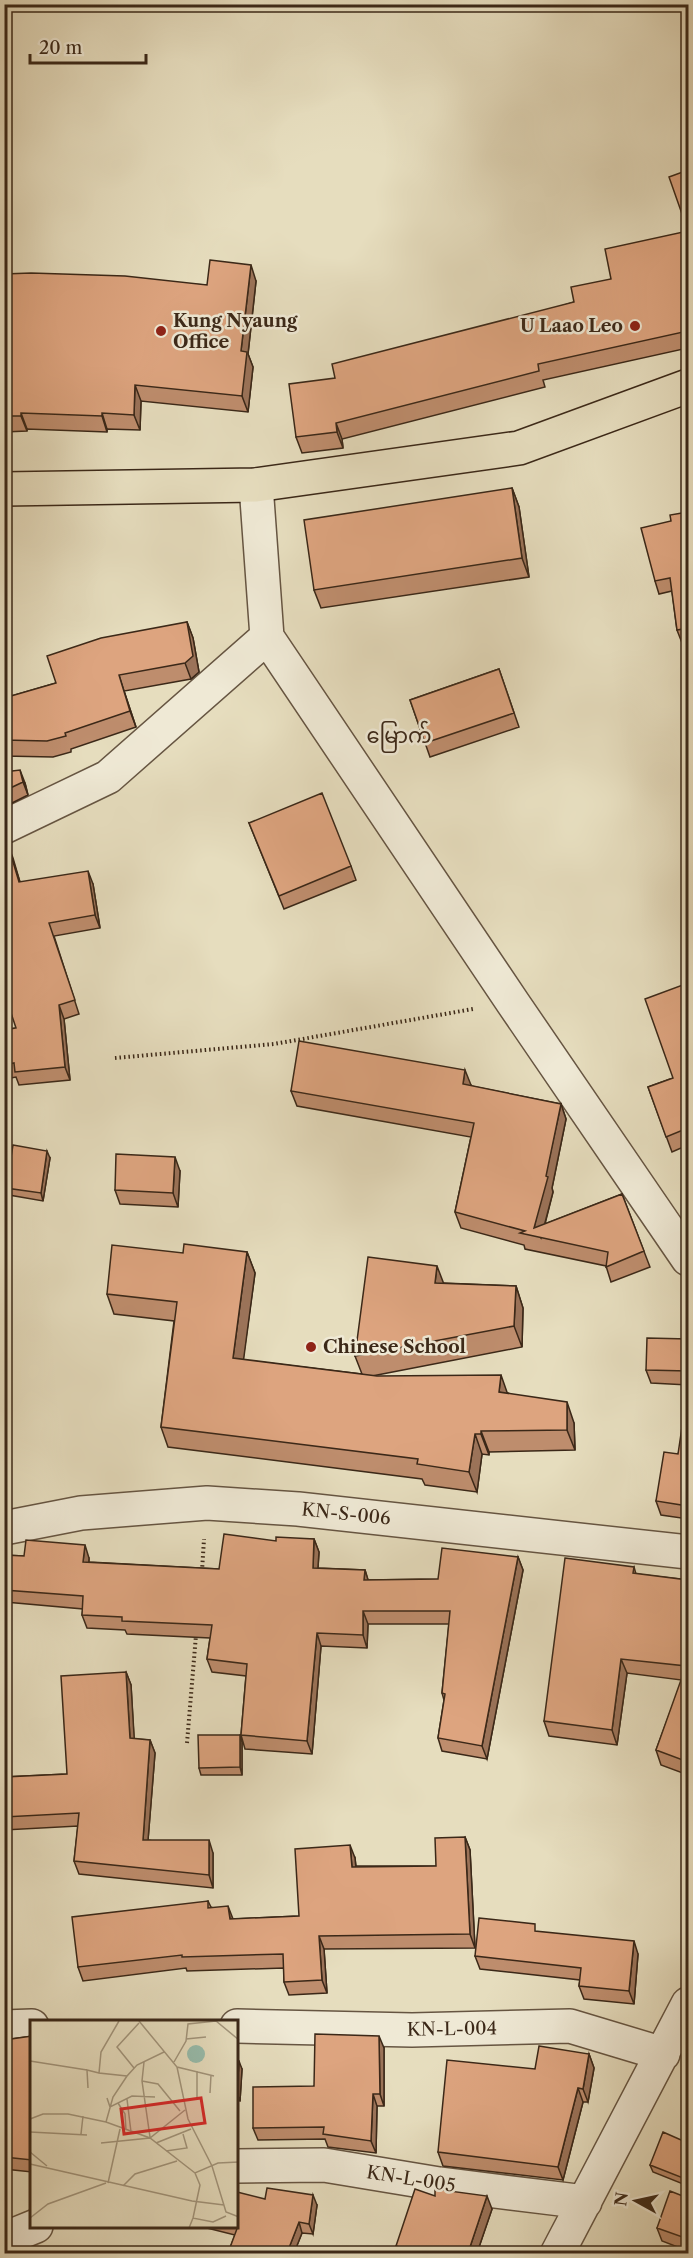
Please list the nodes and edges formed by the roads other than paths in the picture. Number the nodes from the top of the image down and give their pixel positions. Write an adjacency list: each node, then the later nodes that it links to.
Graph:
1 (688, 386): 2 (highway)
2 (256, 485): 3 (highway); 4 (street)
3 (4, 489)
4 (267, 637): 5 (street); 6 (street)
5 (4, 827)
6 (688, 1259)
7 (4, 1528): 8 (street, KN-S-006)
8 (688, 1552)
9 (688, 2004): 13 (street)
10 (30, 2026): 12 (street)
11 (238, 2026): 13 (street, KN-L-004)
12 (4, 2027)
13 (663, 2054): 15 (street)
14 (238, 2166): 15 (street, KN-L-005)
15 (585, 2202): 18 (street)
16 (31, 2228): 17 (street)
17 (4, 2239)
18 (557, 2253)

